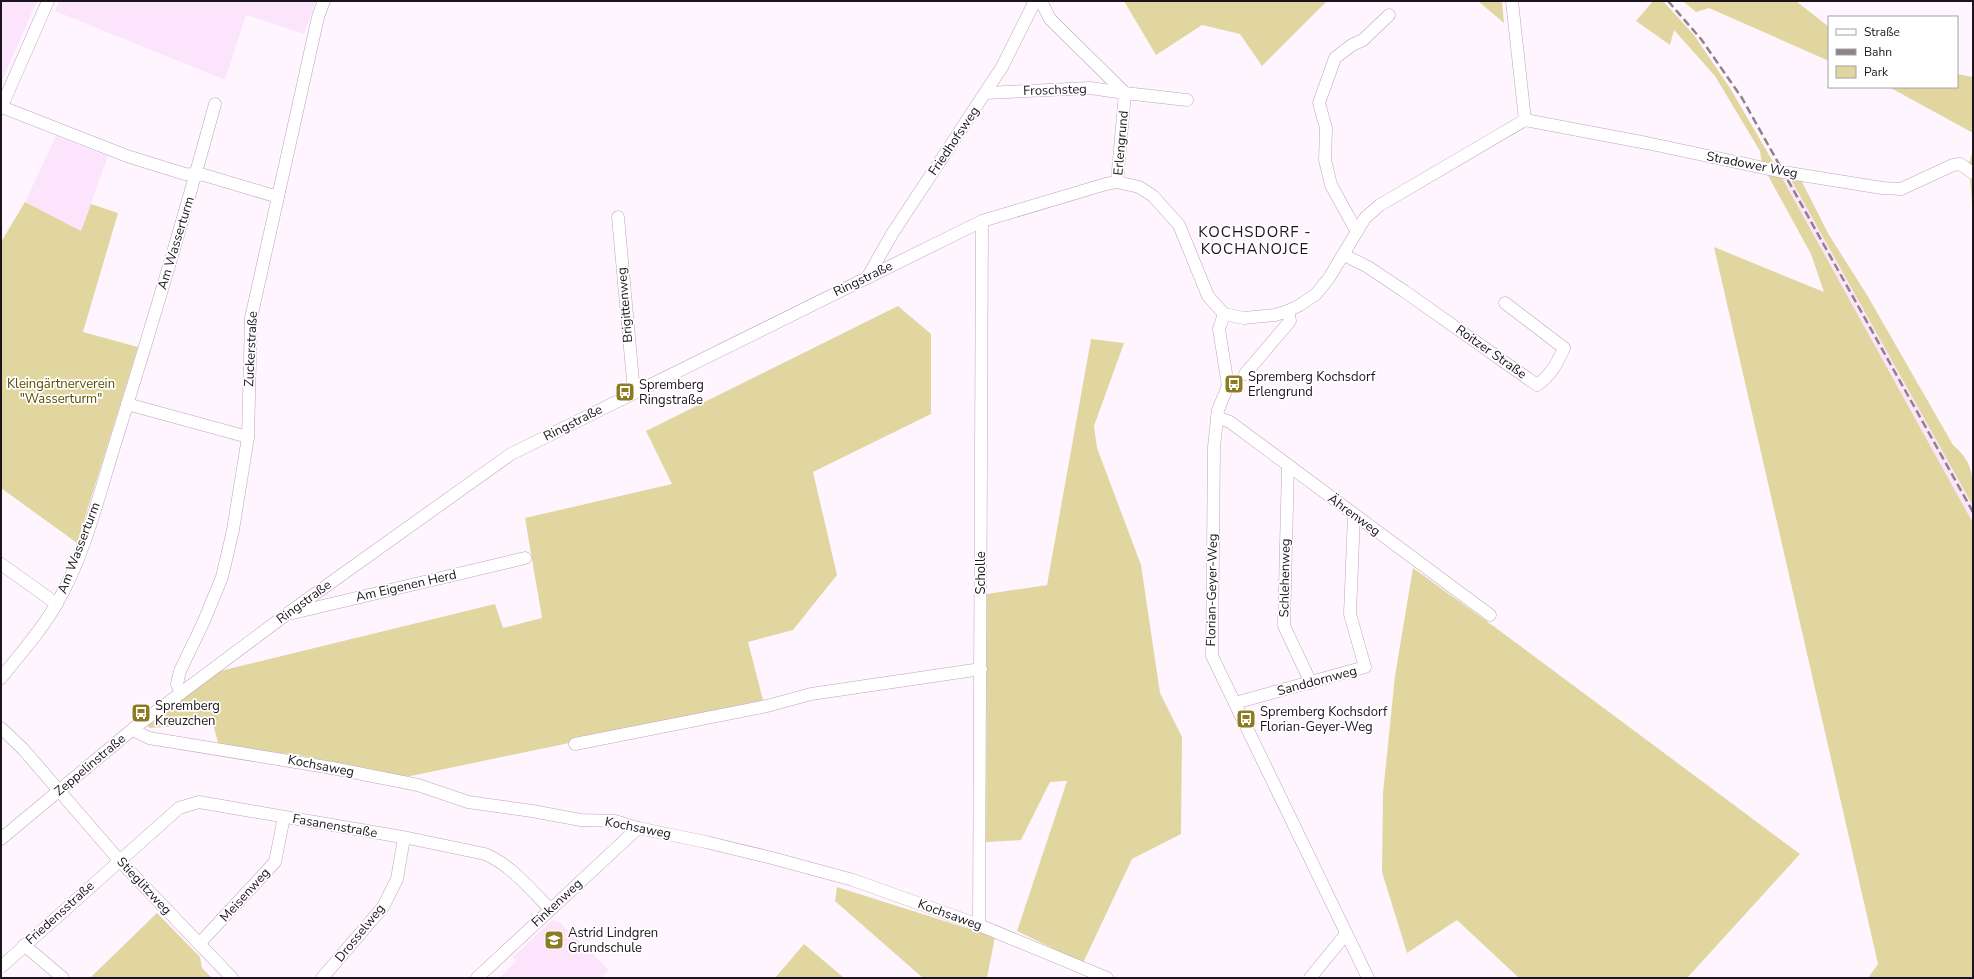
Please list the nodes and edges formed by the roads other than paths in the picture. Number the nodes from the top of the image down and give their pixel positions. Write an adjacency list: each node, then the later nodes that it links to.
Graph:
1 (48, 1): 11 (street)
2 (324, 1): 16 (street, Zuckerstraße)
3 (1035, 1): 8 (street, Friedhofsweg)
4 (1041, 1): 7 (street, Erlengrund)
5 (1512, 1): 12 (street)
6 (1389, 15): 19 (street)
7 (1125, 92): 8 (street, Froschsteg); 9 (street, Erlengrund); 15 (street, Erlengrund)
8 (986, 93): 21 (street, Friedhofsweg)
9 (1187, 100)
10 (215, 104): 14 (street, Am Wasserturm)
11 (1, 107): 14 (street)
12 (1525, 120): 13 (street, Stradower Weg); 19 (street)
13 (1973, 173)
14 (196, 174): 16 (street); 27 (street, Am Wasserturm)
15 (1117, 182): 18 (street, Ringstraße); 24 (street, Erlengrund)
16 (278, 197): 29 (street, Zuckerstraße)
17 (618, 217): 26 (street, Brigittenweg)
18 (982, 221): 21 (street, Ringstraße); 37 (street, Scholle)
19 (1357, 232): 20 (street)
20 (1344, 255): 22 (street, Roitzer Straße); 23 (street)
21 (867, 278): 26 (street, Ringstraße)
22 (1505, 304)
23 (1288, 311): 24 (street); 25 (street)
24 (1224, 314): 28 (street, Florian-Geyer-Weg)
25 (1245, 374)
26 (634, 392): 35 (street, Ringstraße)
27 (127, 404): 29 (street); 34 (street, Am Wasserturm)
28 (1217, 417): 30 (street, Ährenweg); 41 (street, Florian-Geyer-Weg)
29 (248, 437): 40 (street, Zuckerstraße)
30 (1288, 466): 31 (street, Ährenweg); 39 (street, Schlehenweg)
31 (1354, 515): 36 (street, Ährenweg); 39 (street, Sanddornweg)
32 (526, 558): 35 (street, Am Eigenen Herd)
33 (1, 564): 34 (street)
34 (57, 604): 38 (street, Am Wasserturm)
35 (287, 614): 40 (street, Ringstraße)
36 (1490, 615)
37 (980, 669): 44 (street); 52 (street, Scholle)
38 (1, 678)
39 (1311, 683): 41 (street, Sanddornweg)
40 (181, 693): 43 (street, Zeppelinstraße)
41 (1235, 703): 53 (street, Florian-Geyer-Weg)
42 (1, 728): 45 (street, Stieglitzweg)
43 (134, 728): 45 (street, Zeppelinstraße); 47 (street, Kochsaweg)
44 (575, 744)
45 (60, 790): 49 (street, Zeppelinstraße); 50 (street, Stieglitzweg)
46 (284, 817): 48 (street, Fasanenstraße); 50 (street, Fasanenstraße); 54 (street, Meisenweg)
47 (638, 828): 51 (street, Finkenweg); 52 (street, Kochsaweg)
48 (404, 838): 51 (street, Fasanenstraße); 59 (street, Drosselweg)
49 (1, 839)
50 (120, 860): 54 (street, Stieglitzweg); 55 (street, Friedensstraße)
51 (550, 909): 60 (street, Finkenweg)
52 (979, 925): 61 (street, Kochsaweg)
53 (1346, 934): 62 (street); 63 (street, Florian-Geyer-Weg)
54 (199, 944): 58 (street, Stieglitzweg)
55 (24, 945): 56 (street, Friedensstraße); 57 (street)
56 (1, 967)
57 (63, 978)
58 (232, 978)
59 (322, 978)
60 (477, 978)
61 (1107, 978)
62 (1310, 978)
63 (1368, 978)

